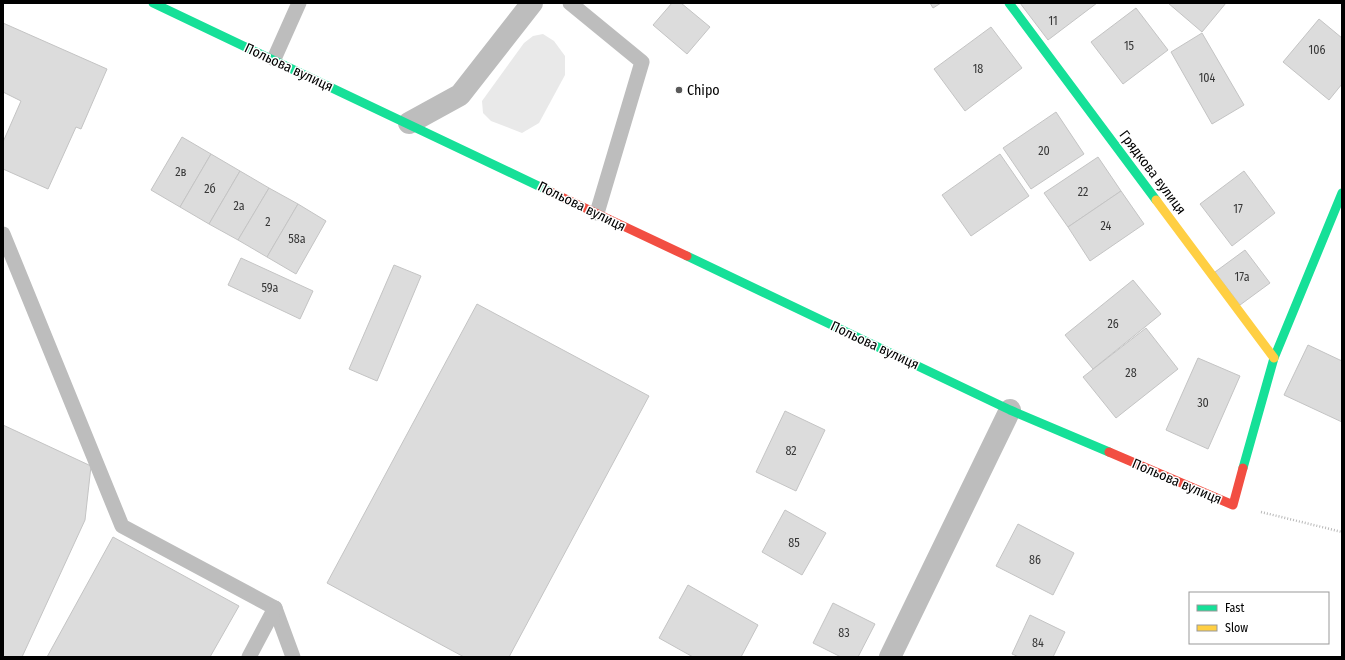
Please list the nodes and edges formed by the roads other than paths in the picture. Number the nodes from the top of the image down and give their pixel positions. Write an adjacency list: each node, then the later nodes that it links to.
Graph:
1 (153, 3): 6 (street, Польова вулиця)
2 (299, 3): 6 (lane)
3 (532, 3): 7 (street)
4 (570, 3): 9 (lane)
5 (1009, 3): 11 (street, Грядкова вулиця)
6 (274, 60): 7 (street, Польова вулиця)
7 (409, 123): 9 (street, Польова вулиця)
8 (1342, 193): 11 (street)
9 (597, 213): 12 (street, Польова вулиця)
10 (3, 234): 13 (lane)
11 (1274, 358): 12 (street, Польова вулиця)
12 (1010, 410): 16 (street)
13 (274, 608): 14 (lane); 15 (lane)
14 (249, 657)
15 (293, 657)
16 (890, 657)

